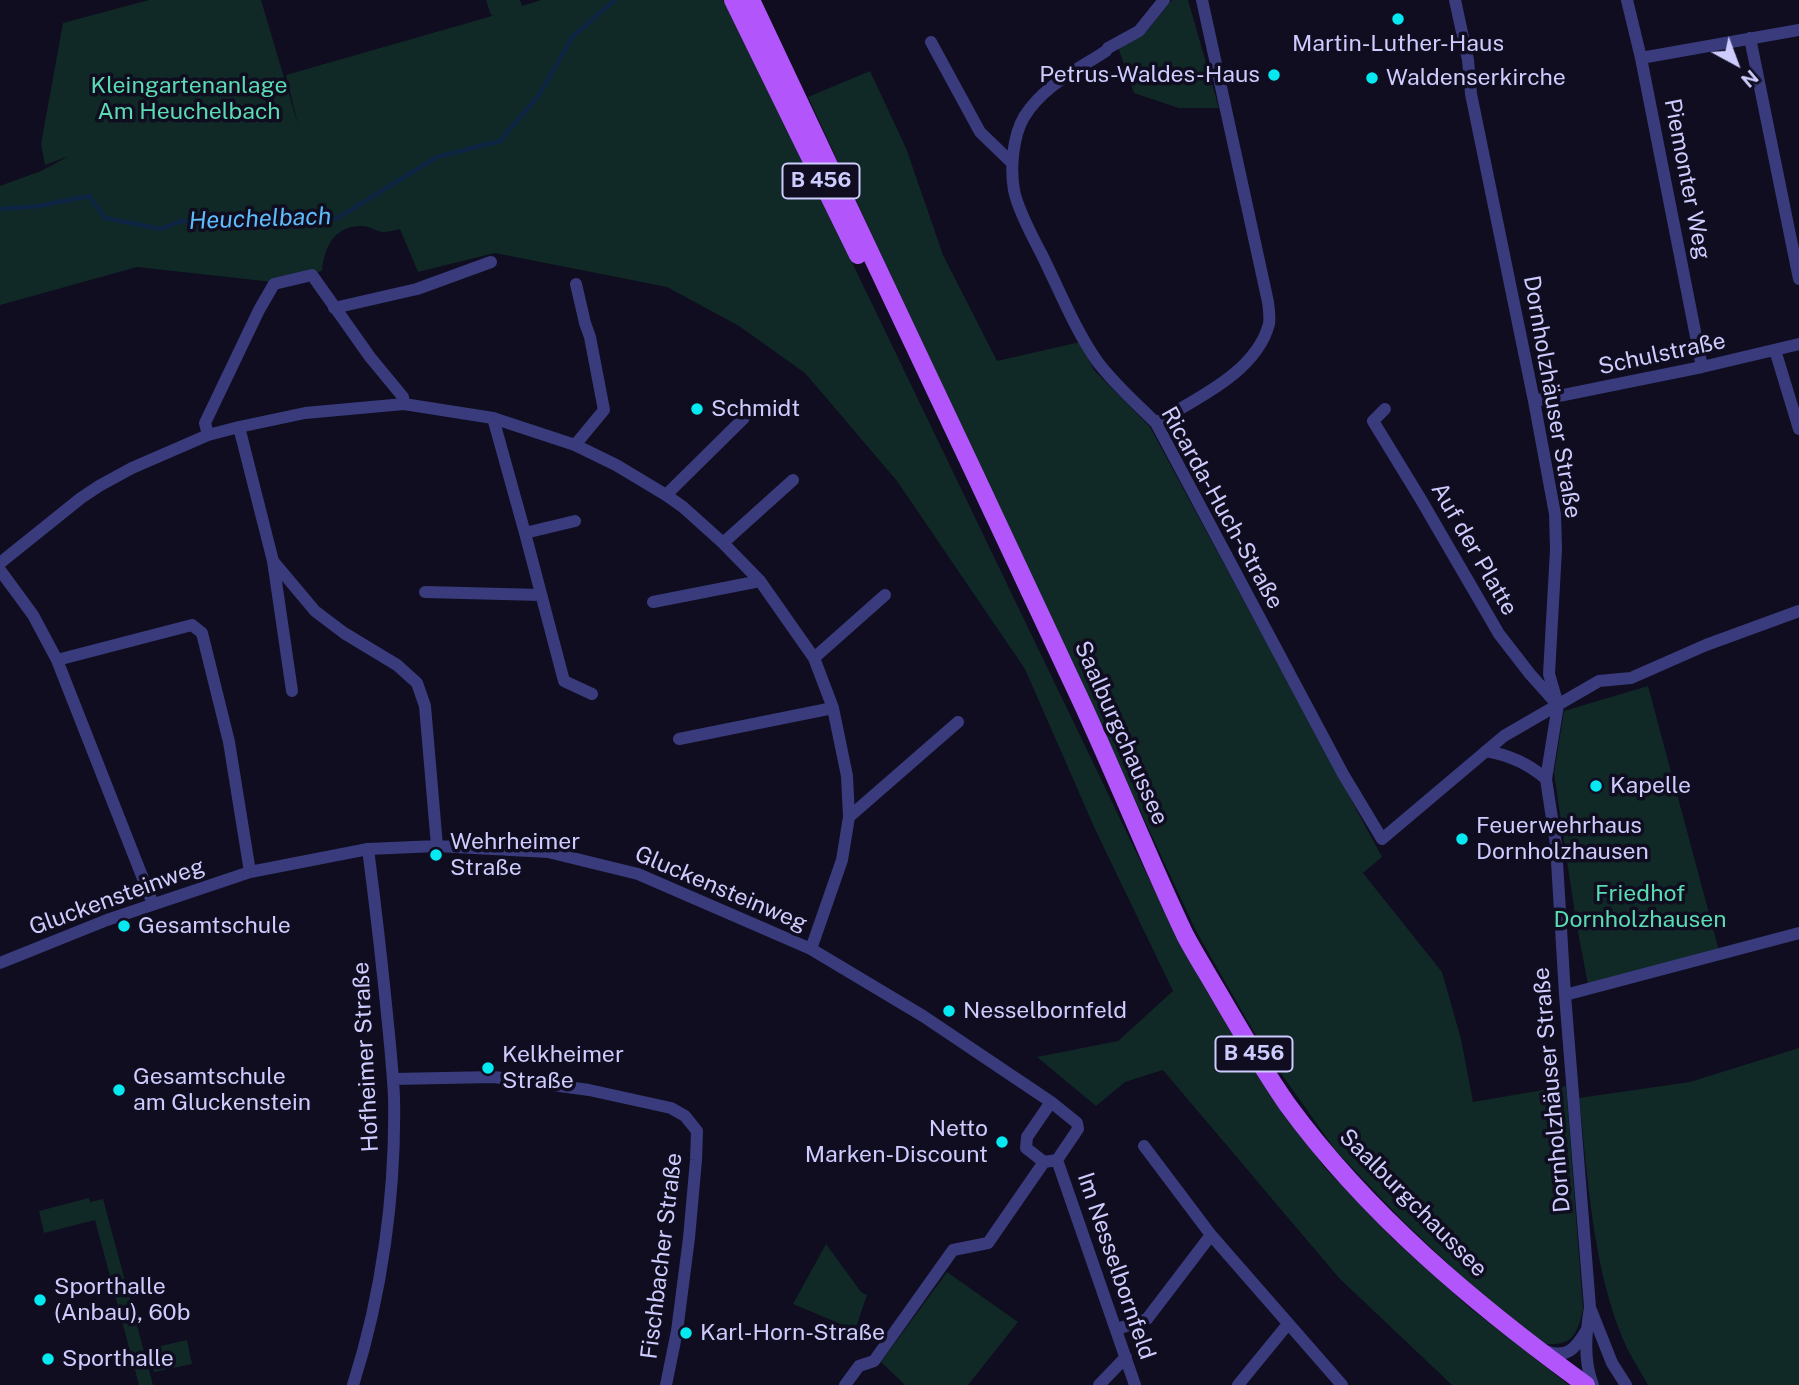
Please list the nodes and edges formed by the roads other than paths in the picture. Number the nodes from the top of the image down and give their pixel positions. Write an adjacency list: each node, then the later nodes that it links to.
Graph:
1 (733, 0): 18 (main road, B 456)
2 (751, 0): 18 (main road, Saalburgchaussee / B 456)
3 (1164, 0): 11 (street, Ricarda-Huch-Straße)
4 (1202, 0): 25 (street)
5 (1455, 0): 20 (street, Dornholzhäuser Straße)
6 (1627, 0): 10 (street, Piemonter Weg)
7 (1799, 30): 8 (street)
8 (1749, 38): 10 (street); 13 (street)
9 (931, 42): 11 (street)
10 (1641, 58): 19 (street, Piemonter Weg)
11 (1012, 163): 25 (street, Ricarda-Huch-Straße)
12 (491, 262): 15 (street)
13 (1799, 279)
14 (576, 284): 29 (street)
15 (334, 308): 21 (street); 28 (street)
16 (1799, 344): 17 (street, Schulstraße)
17 (1775, 350): 19 (street, Schulstraße); 27 (street)
18 (918, 357): 72 (main road, Saalburgchaussee / B 456)
19 (1702, 367): 20 (street, Schulstraße)
20 (1534, 401): 48 (street, Dornholzhäuser Straße)
21 (404, 404): 23 (street); 26 (street)
22 (1385, 409): 48 (street, Auf der Platte)
23 (493, 418): 29 (street); 33 (street)
24 (744, 418): 31 (street)
25 (1156, 423): 52 (street, Ricarda-Huch-Straße)
26 (239, 426): 28 (street); 35 (street)
27 (1799, 429)
28 (208, 435): 36 (street)
29 (575, 445): 31 (street)
30 (793, 480): 34 (street)
31 (666, 495): 34 (street)
32 (575, 521): 33 (street)
33 (525, 533): 40 (street)
34 (723, 543): 38 (street)
35 (273, 561): 46 (street); 55 (street)
36 (0, 563)
37 (0, 570): 45 (street)
38 (760, 581): 42 (street); 44 (street)
39 (425, 592): 40 (street)
40 (541, 595): 47 (street)
41 (885, 595): 44 (street)
42 (653, 602)
43 (1799, 611): 48 (street)
44 (814, 658): 49 (street)
45 (57, 660): 57 (street); 58 (street)
46 (292, 691)
47 (592, 694)
48 (1558, 705): 52 (street); 53 (street, Dornholzhäuser Straße)
49 (833, 708): 51 (street); 54 (street)
50 (958, 722): 54 (street)
51 (679, 739)
52 (1486, 751): 53 (street)
53 (1546, 779): 62 (street, Dornholzhäuser Straße)
54 (849, 817): 60 (street)
55 (437, 846): 56 (street, Gluckensteinweg); 60 (street, Gluckensteinweg)
56 (368, 849): 57 (street, Gluckensteinweg); 63 (street, Hofheimer Straße)
57 (250, 872): 58 (street, Gluckensteinweg)
58 (153, 904): 61 (street, Gluckensteinweg)
59 (1799, 933): 62 (street)
60 (811, 949): 64 (street, Gluckensteinweg)
61 (0, 962)
62 (1565, 995): 68 (street, Dornholzhäuser Straße)
63 (393, 1079): 74 (street, Hofheimer Straße); 75 (street, Fischbacher Straße)
64 (1051, 1102): 66 (street); 66 (street)
65 (1144, 1146): 67 (street)
66 (1050, 1161): 70 (street, Im Nesselbornfeld); 76 (street)
67 (1211, 1235): 69 (street); 70 (street)
68 (1590, 1307): 71 (street, Dornholzhäuser Straße); 83 (street, Dornholzhäuser Straße)
69 (1287, 1324): 79 (street); 80 (street)
70 (1116, 1329): 73 (street, Im Nesselbornfeld)
71 (1587, 1331): 72 (street); 82 (street, Dornholzhäuser Straße)
72 (1532, 1346): 81 (main road, Saalburgchaussee / B 456)
73 (1126, 1357): 77 (street); 78 (street, Im Nesselbornfeld)
74 (353, 1385)
75 (666, 1385)
76 (845, 1385)
77 (1099, 1385)
78 (1135, 1385)
79 (1238, 1385)
80 (1342, 1385)
81 (1587, 1385)
82 (1593, 1385)
83 (1626, 1385)

